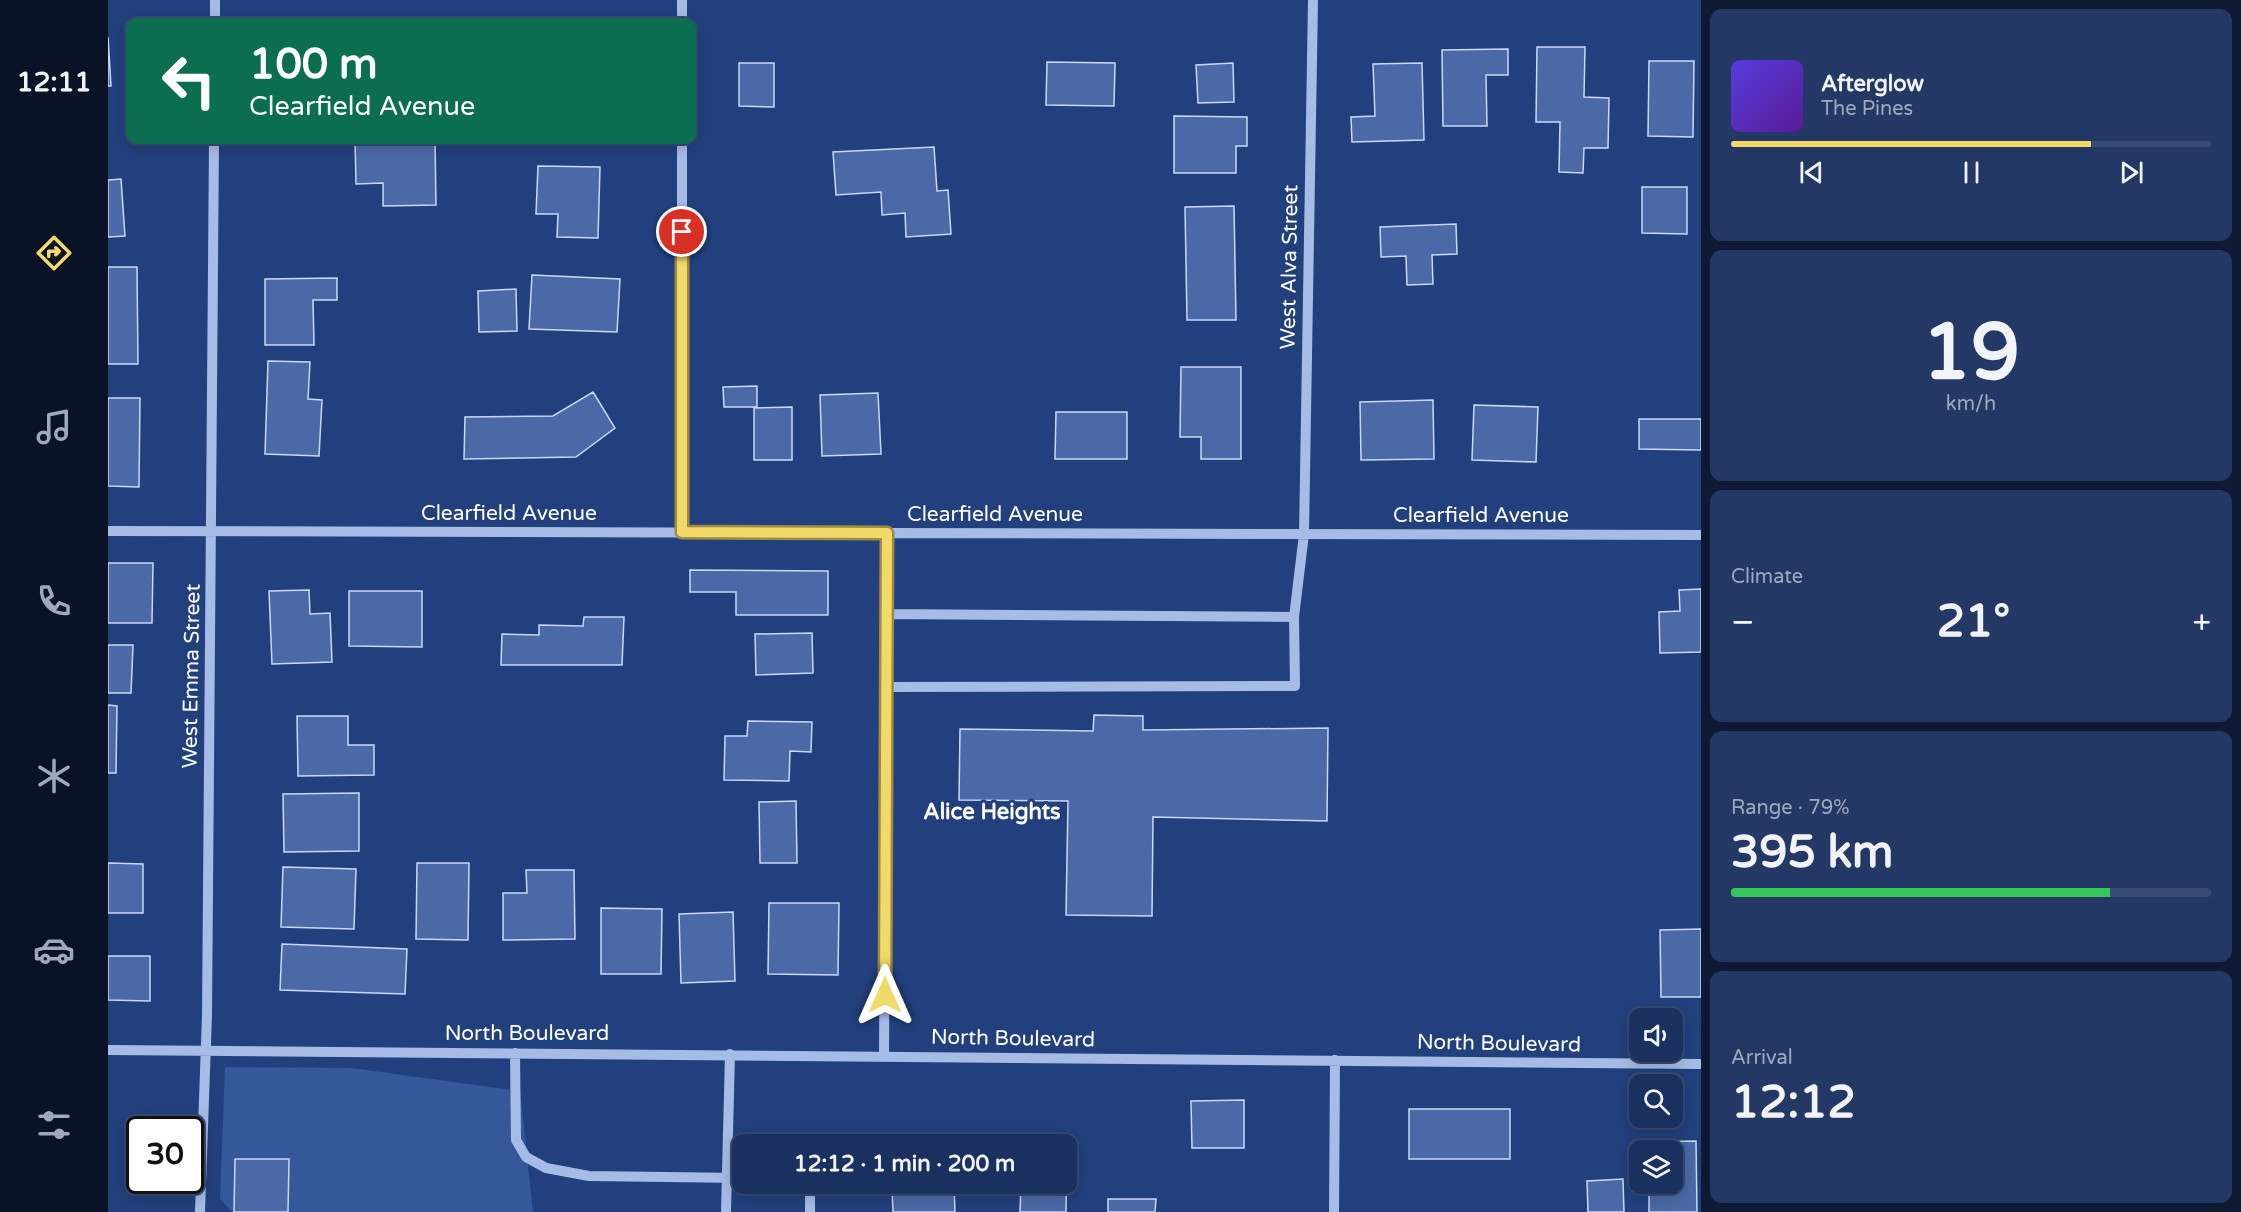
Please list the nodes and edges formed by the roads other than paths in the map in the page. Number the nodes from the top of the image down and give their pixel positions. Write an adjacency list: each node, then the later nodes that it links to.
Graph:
1 (215, 0): 4 (street)
2 (682, 0): 5 (street)
3 (1313, 0): 12 (street, West Alva Street)
4 (214, 18)
5 (682, 18)
6 (214, 144): 9 (street, West Emma Street)
7 (682, 144): 10 (street)
8 (108, 531): 9 (street, Clearfield Avenue)
9 (212, 532): 10 (street, Clearfield Avenue); 18 (street, West Emma Street)
10 (682, 532): 11 (street, Clearfield Avenue)
11 (887, 533): 12 (street, Clearfield Avenue); 14 (street)
12 (1304, 534): 13 (street, Clearfield Avenue); 15 (street, West Alva Street)
13 (1701, 535)
14 (886, 614): 15 (street); 16 (street)
15 (1294, 617): 16 (street, West Alva Street)
16 (886, 687): 21 (street)
17 (108, 1050): 18 (street, North Boulevard)
18 (207, 1051): 19 (street, North Boulevard); 27 (street, West Emma Street)
19 (515, 1053): 20 (street, North Boulevard); 24 (street)
20 (730, 1054): 21 (street, North Boulevard); 24 (street)
21 (884, 1056): 22 (street, North Boulevard)
22 (1335, 1060): 23 (street, North Boulevard); 30 (street)
23 (1701, 1064)
24 (727, 1178): 25 (street); 28 (street)
25 (732, 1178)
26 (810, 1194): 29 (street)
27 (200, 1212)
28 (726, 1212)
29 (810, 1212)
30 (1334, 1212)

